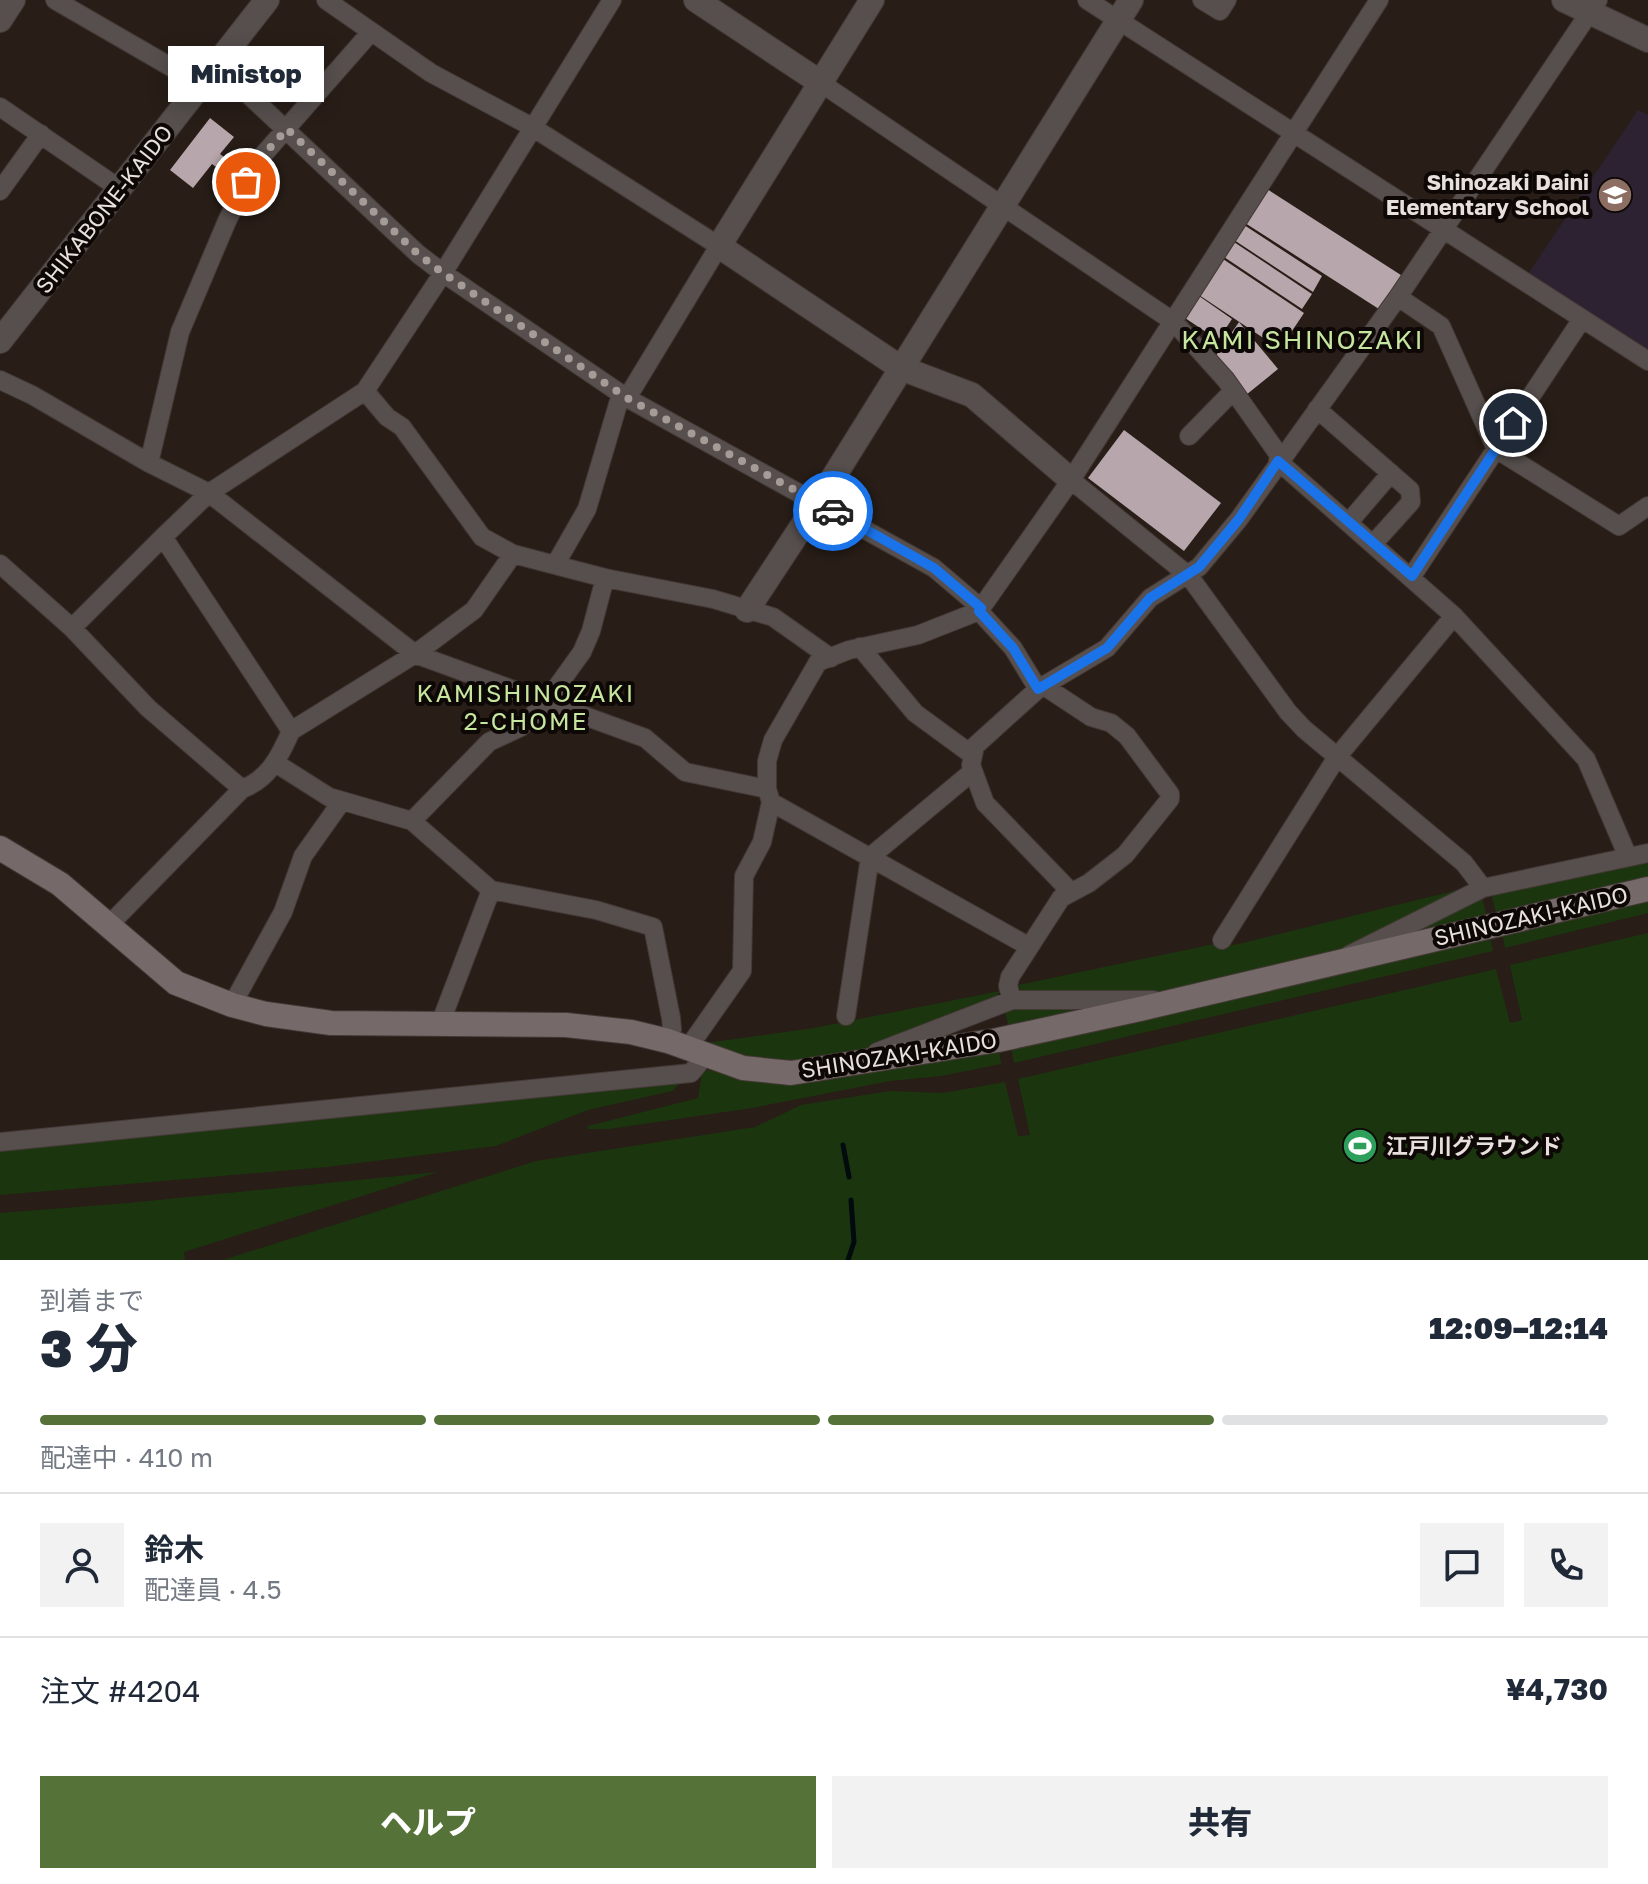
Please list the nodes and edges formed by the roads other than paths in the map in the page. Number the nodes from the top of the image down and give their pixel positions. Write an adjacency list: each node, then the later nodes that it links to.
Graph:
1 (13, 0): 15 (street)
2 (55, 0): 20 (street)
3 (267, 0): 18 (street, SHIKABONE-KAIDO)
4 (326, 0): 16 (street)
5 (612, 0): 22 (street)
6 (696, 0): 19 (street)
7 (872, 0): 19 (street)
8 (1087, 0): 14 (street)
9 (1202, 0): 10 (street)
10 (1227, 0)
11 (1379, 0): 24 (street)
12 (1564, 0): 13 (street)
13 (1594, 6): 17 (street); 29 (street)
14 (1124, 10): 24 (street); 28 (street)
15 (0, 20)
16 (371, 32): 22 (street); 23 (street)
17 (1648, 40)
18 (217, 65): 20 (street, SHIKABONE-KAIDO); 23 (street)
19 (821, 83): 28 (street); 30 (street)
20 (202, 85): 26 (street, SHIKABONE-KAIDO)
21 (0, 107): 25 (street)
22 (532, 127): 30 (street); 31 (street)
23 (287, 129): 31 (street); 46 (street)
24 (1293, 133): 29 (street); 34 (street)
25 (41, 134): 26 (street); 27 (street)
26 (120, 189): 35 (street, SHIKABONE-KAIDO)
27 (0, 191)
28 (1003, 206): 34 (street); 37 (street)
29 (1446, 229): 32 (street); 33 (street)
30 (719, 246): 37 (street); 41 (street)
31 (443, 273): 39 (street); 41 (street)
32 (1398, 297): 42 (street); 44 (street)
33 (1582, 319): 36 (street); 44 (street)
34 (1174, 322): 40 (street); 48 (street)
35 (0, 341)
36 (1648, 361)
37 (901, 368): 48 (street); 50 (street)
38 (0, 380): 46 (street)
39 (365, 391): 49 (street); 55 (street)
40 (1233, 391): 43 (street); 45 (street)
41 (624, 396): 50 (street); 57 (street)
42 (1317, 409): 45 (street); 47 (street)
43 (1189, 436)
44 (1496, 449): 51 (street); 59 (street)
45 (1280, 460): 52 (street); 58 (street)
46 (149, 463): 49 (street)
47 (1391, 473): 52 (street); 54 (street)
48 (1071, 480): 58 (street); 61 (street)
49 (209, 493): 53 (street); 66 (street)
50 (818, 502): 61 (street); 62 (street)
51 (1648, 506)
52 (1349, 522): 54 (street)
53 (163, 537): 64 (street); 70 (street)
54 (1374, 543): 59 (street)
55 (513, 554): 57 (street); 66 (street)
56 (0, 564): 64 (street)
57 (555, 565): 60 (street)
58 (1189, 576): 68 (street); 71 (street)
59 (1412, 576): 63 (street)
60 (605, 578): 62 (street); 69 (street)
61 (980, 609): 65 (street); 68 (street)
62 (747, 610): 67 (street)
63 (1454, 616): 71 (street); 81 (street)
64 (72, 628): 74 (street)
65 (860, 647): 67 (street); 72 (street)
66 (415, 654): 69 (street); 70 (street)
67 (831, 658): 75 (street)
68 (1041, 688): 72 (street); 85 (street)
69 (546, 702): 75 (street); 77 (street)
70 (291, 731): 73 (street)
71 (1337, 757): 82 (street); 87 (street)
72 (972, 763): 80 (street); 85 (street)
73 (277, 764): 74 (street); 76 (street)
74 (242, 789): 86 (street)
75 (769, 796): 80 (street); 95 (street)
76 (342, 801): 77 (street); 92 (street)
77 (412, 821): 84 (street)
78 (0, 848): 86 (main road, SHINOZAKI-KAIDO)
79 (1648, 853): 81 (street)
80 (870, 857): 88 (street); 93 (street)
81 (1628, 857): 82 (street)
82 (1483, 888): 89 (street)
83 (1648, 889): 89 (main road, SHINOZAKI-KAIDO)
84 (491, 890): 94 (street); 95 (street)
85 (1071, 892): 88 (street)
86 (109, 925): 92 (main road, SHINOZAKI-KAIDO)
87 (1222, 940)
88 (1028, 946): 90 (street)
89 (1336, 962): 91 (main road, SHINOZAKI-KAIDO)
90 (1012, 1000): 91 (street); 96 (street)
91 (1169, 1001): 96 (main road, SHINOZAKI-KAIDO)
92 (232, 1005): 94 (main road, SHINOZAKI-KAIDO)
93 (846, 1016)
94 (440, 1024): 95 (main road, SHINOZAKI-KAIDO)
95 (687, 1048): 96 (main road, SHINOZAKI-KAIDO); 97 (street)
96 (838, 1067)
97 (0, 1142)

